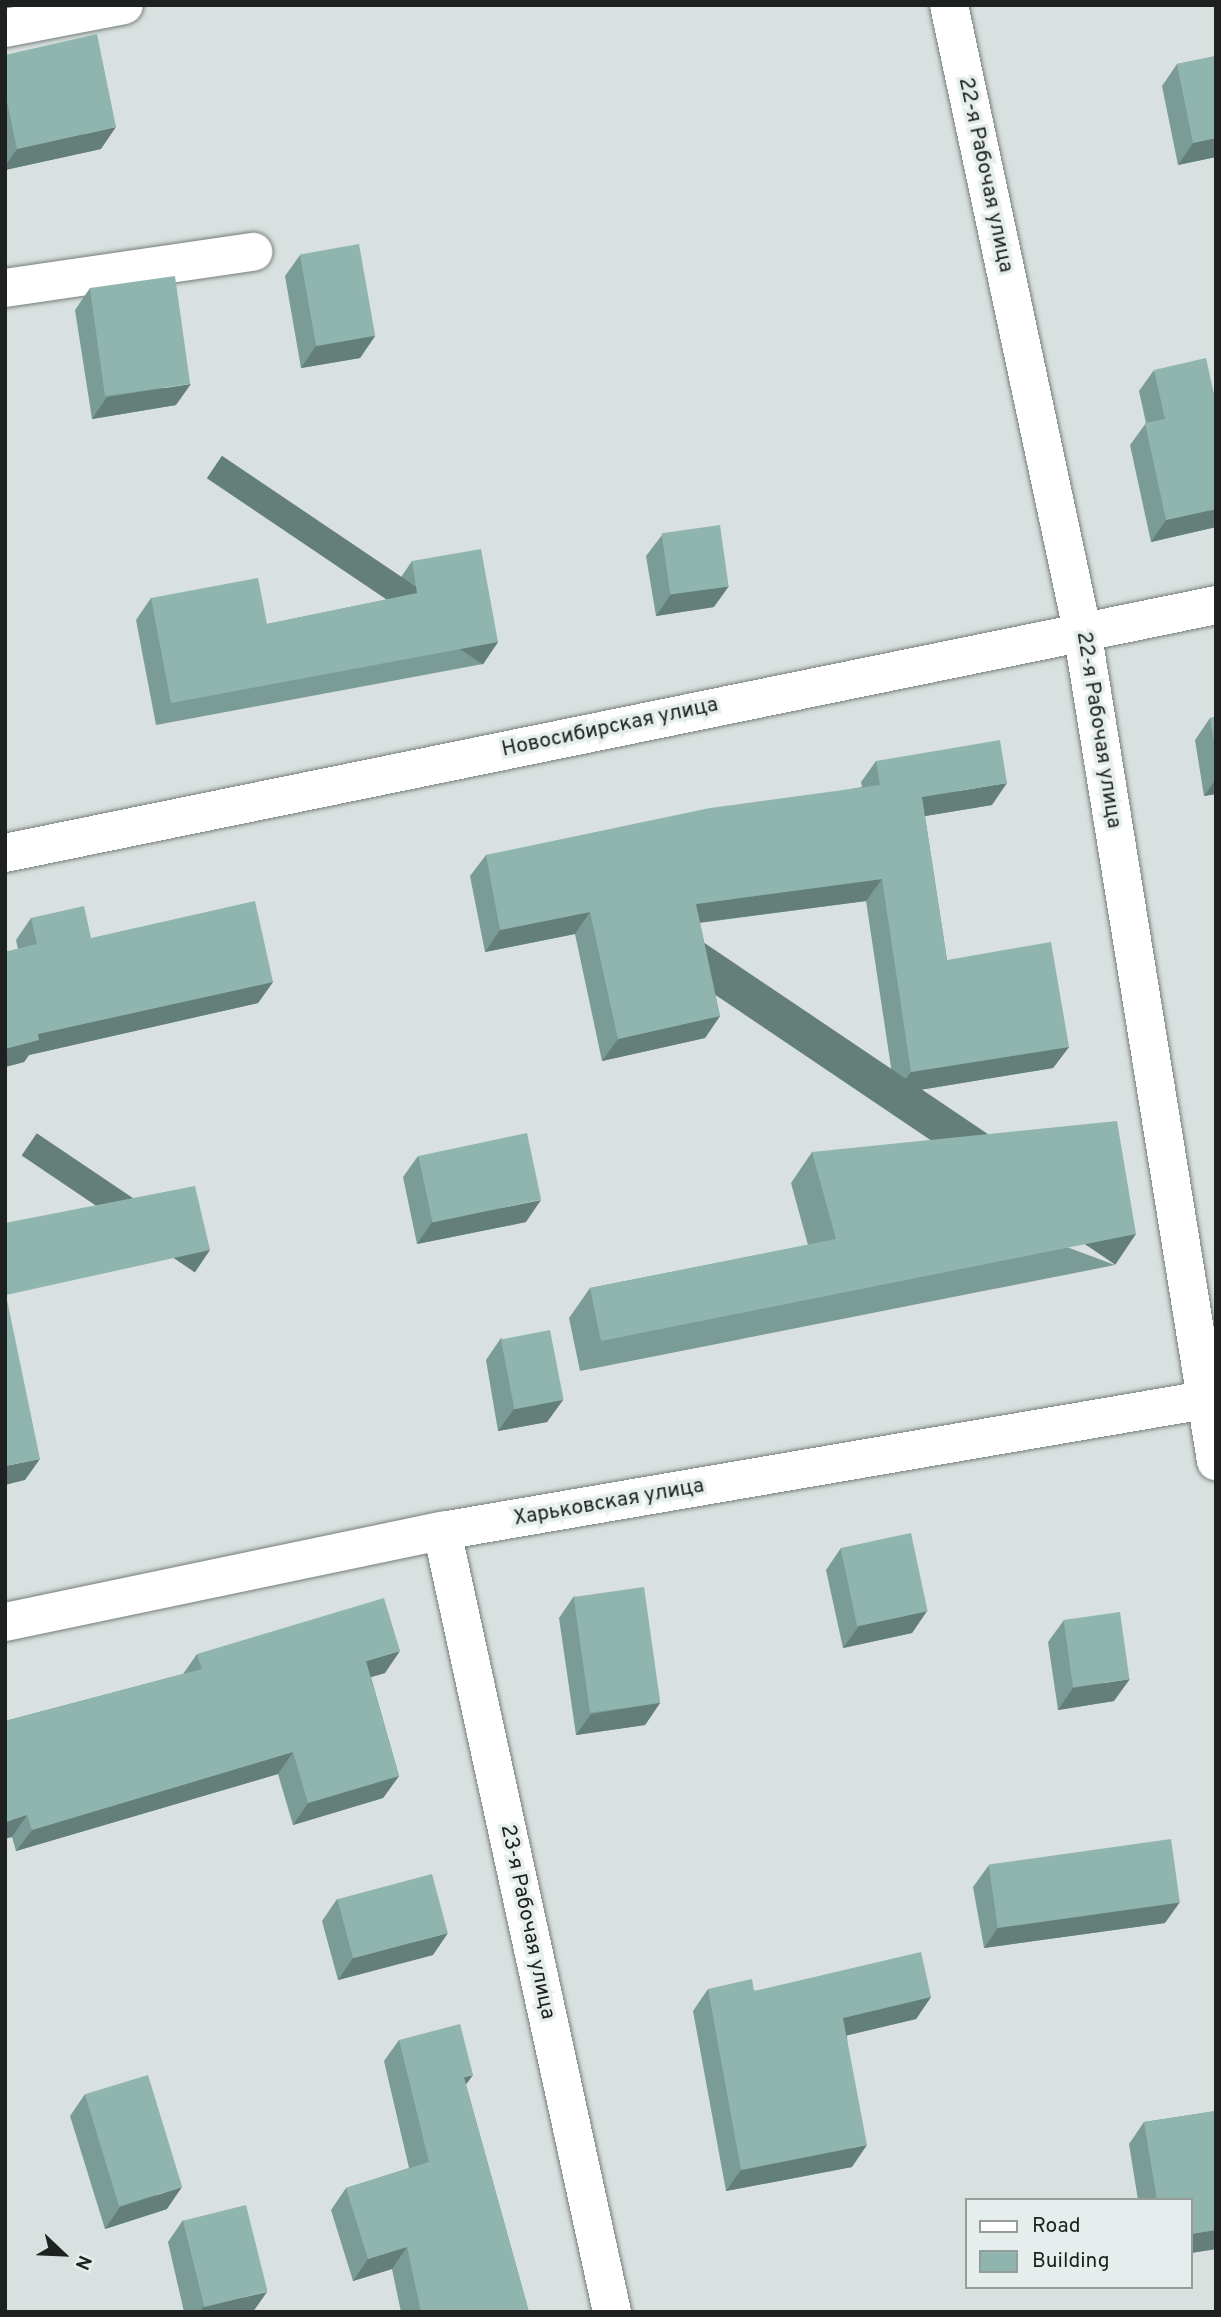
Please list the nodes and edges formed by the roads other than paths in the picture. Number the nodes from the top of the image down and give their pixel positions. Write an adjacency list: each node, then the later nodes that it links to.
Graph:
1 (124, 5): 3 (street)
2 (948, 5): 7 (street, 22-я Рабочая улица)
3 (5, 28)
4 (253, 252): 5 (street)
5 (5, 288)
6 (1216, 605): 7 (street, Новосибирская улица)
7 (1082, 630): 8 (street, Новосибирская улица); 9 (street, 22-я Рабочая улица)
8 (5, 853)
9 (1210, 1399): 10 (street, 22-я Рабочая улица); 11 (street, Харьковская улица)
10 (1216, 1461)
11 (442, 1531): 12 (street, Харьковская улица); 13 (street, 23-я Рабочая улица)
12 (5, 1622)
13 (612, 2312)

